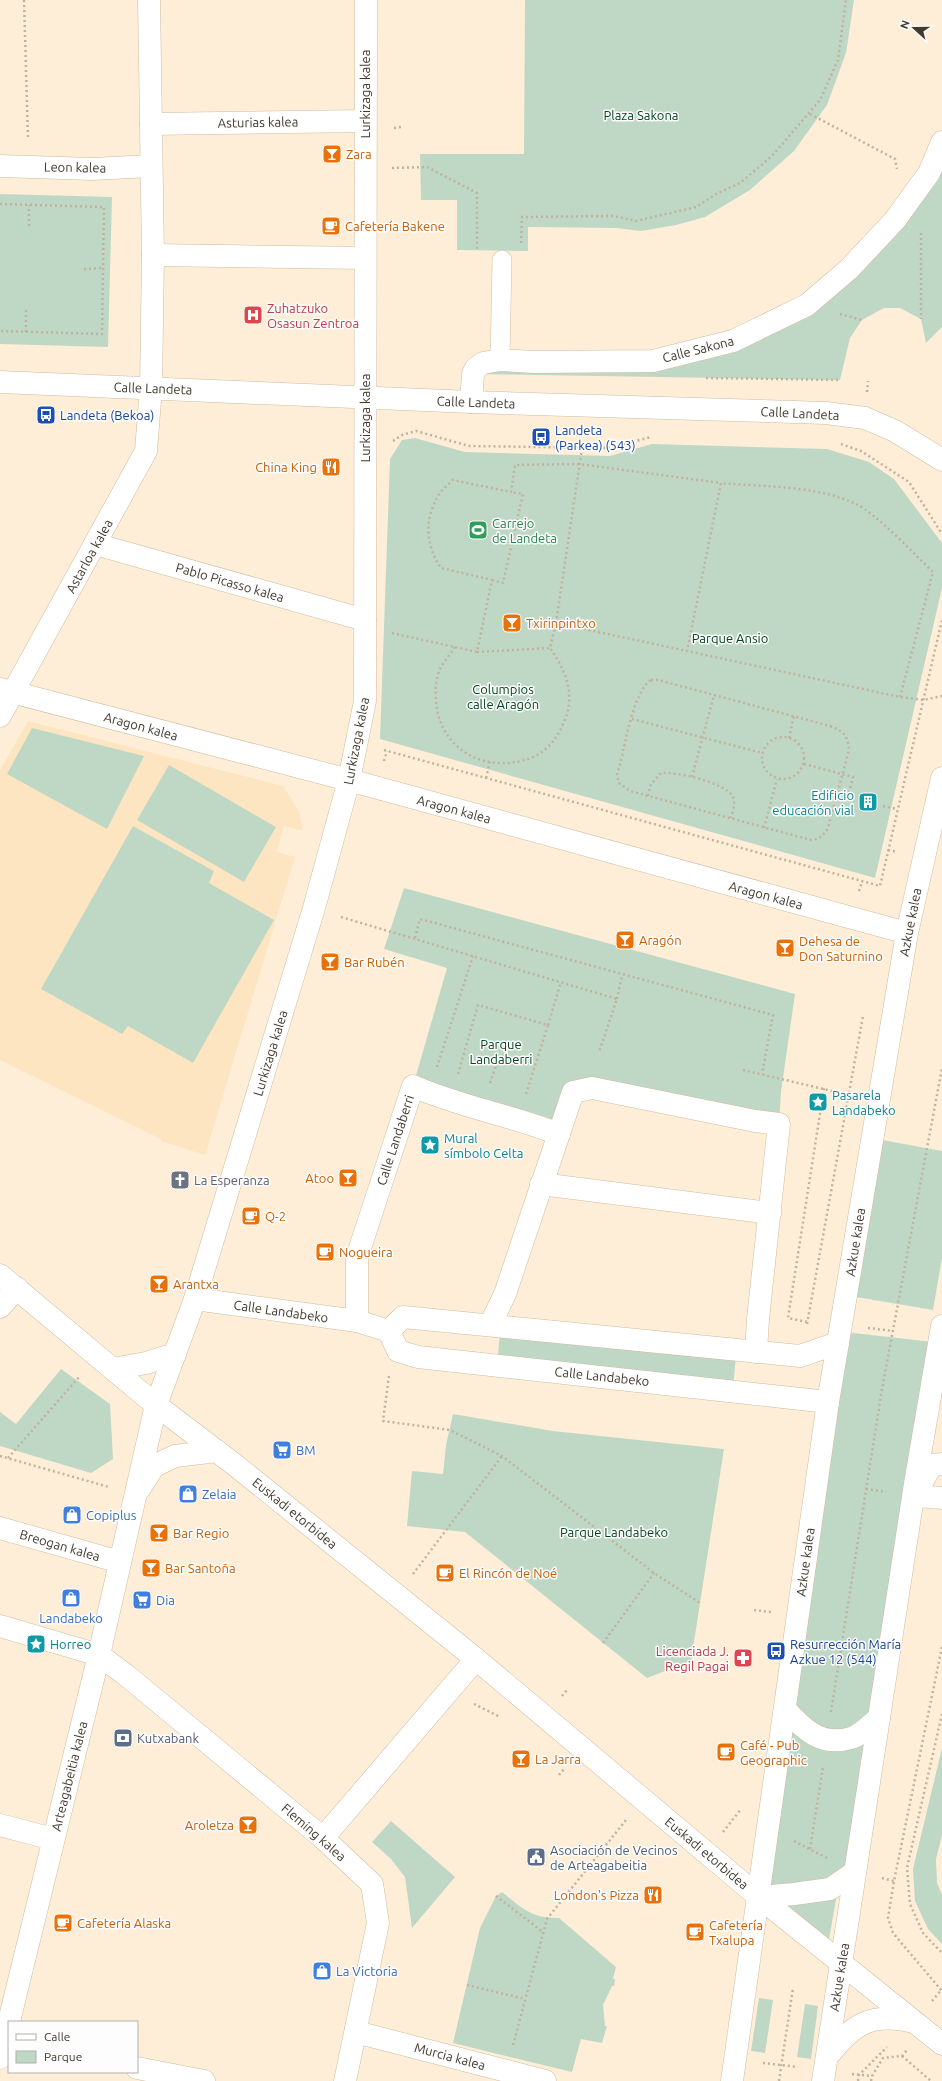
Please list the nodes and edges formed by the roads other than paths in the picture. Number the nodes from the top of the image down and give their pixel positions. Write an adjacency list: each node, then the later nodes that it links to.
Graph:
1 (149, 0): 4 (street)
2 (366, 0): 3 (street, Lurkizaga kalea)
3 (365, 121): 4 (street, Asturias kalea); 9 (street, Lurkizaga kalea)
4 (150, 124): 7 (street)
5 (942, 142): 11 (street, Calle Sakona)
6 (0, 166): 7 (street, Leon kalea)
7 (151, 166): 8 (street)
8 (152, 255): 9 (street); 13 (street)
9 (365, 258): 14 (street, Lurkizaga kalea)
10 (502, 260): 11 (lane)
11 (500, 360): 15 (street, Calle Sakona)
12 (0, 382): 13 (street, Calle Landeta)
13 (150, 388): 14 (street, Calle Landeta); 17 (street, Astarloa kalea)
14 (364, 396): 15 (street, Calle Landeta); 18 (street, Lurkizaga kalea)
15 (471, 402): 16 (street, Calle Landeta)
16 (942, 460)
17 (95, 544): 18 (street, Pablo Picasso kalea); 19 (street, Astarloa kalea)
18 (365, 620): 22 (street, Lurkizaga kalea)
19 (7, 691): 20 (street, Astarloa kalea); 22 (street, Aragon kalea)
20 (0, 716)
21 (942, 778): 23 (street, Azkue kalea)
22 (349, 780): 23 (street, Aragon kalea); 29 (street, Lurkizaga kalea)
23 (906, 933): 35 (street, Azkue kalea)
24 (559, 1134): 25 (street); 26 (street); 31 (street, Calle Landaberri)
25 (541, 1184): 26 (street); 32 (street)
26 (770, 1214): 36 (street)
27 (0, 1275): 28 (street, Euskadi etorbidea)
28 (17, 1288): 30 (street); 38 (street, Euskadi etorbidea)
29 (195, 1299): 31 (street, Calle Landabeko); 37 (street, Lurkizaga kalea)
30 (0, 1307)
31 (357, 1321): 34 (street, Calle Landabeko)
32 (490, 1325): 34 (street); 36 (street)
33 (942, 1326): 44 (street, Azkue kalea)
34 (389, 1331): 39 (street, Calle Landabeko)
35 (840, 1334): 36 (street); 39 (street, Azkue kalea)
36 (756, 1352)
37 (175, 1354): 38 (street); 40 (street, Lurkizaga kalea)
38 (113, 1369): 40 (street, Euskadi etorbidea)
39 (828, 1402): 52 (street, Azkue kalea)
40 (156, 1405): 41 (street, Euskadi etorbidea); 45 (street, Arteagabeitia kalea)
41 (216, 1451): 45 (street, Arteagabeitia kalea); 51 (street, Euskadi etorbidea)
42 (942, 1457): 44 (lane)
43 (942, 1464): 46 (street)
44 (915, 1484): 53 (street, Azkue kalea)
45 (136, 1494): 48 (street, Arteagabeitia kalea)
46 (942, 1498)
47 (0, 1528): 48 (street, Breogan kalea)
48 (120, 1562): 50 (street, Arteagabeitia kalea)
49 (0, 1626): 50 (street)
50 (99, 1655): 55 (street, Fleming kalea); 56 (street, Arteagabeitia kalea)
51 (476, 1659): 55 (street); 58 (street, Euskadi etorbidea)
52 (785, 1708): 53 (street); 58 (street, Azkue kalea)
53 (879, 1718): 57 (street, Azkue kalea)
54 (0, 1825): 56 (street)
55 (323, 1838): 63 (street, Fleming kalea)
56 (54, 1839): 60 (street, Arteagabeitia kalea)
57 (855, 1872): 58 (street); 59 (street, Azkue kalea)
58 (759, 1897): 59 (street, Euskadi etorbidea); 71 (street, Azkue kalea)
59 (842, 1965): 61 (street, Euskadi etorbidea); 65 (street, Azkue kalea)
60 (9, 2021)
61 (914, 2022): 64 (street, Euskadi etorbidea); 65 (street)
62 (8, 2026): 66 (street, Arteagabeitia kalea)
63 (356, 2032): 69 (street, Fleming kalea); 70 (street, Murcia kalea)
64 (942, 2044)
65 (827, 2057): 72 (street, Azkue kalea)
66 (0, 2058)
67 (138, 2068): 68 (street)
68 (204, 2081)
69 (345, 2081)
70 (545, 2081)
71 (732, 2081)
72 (823, 2081)

